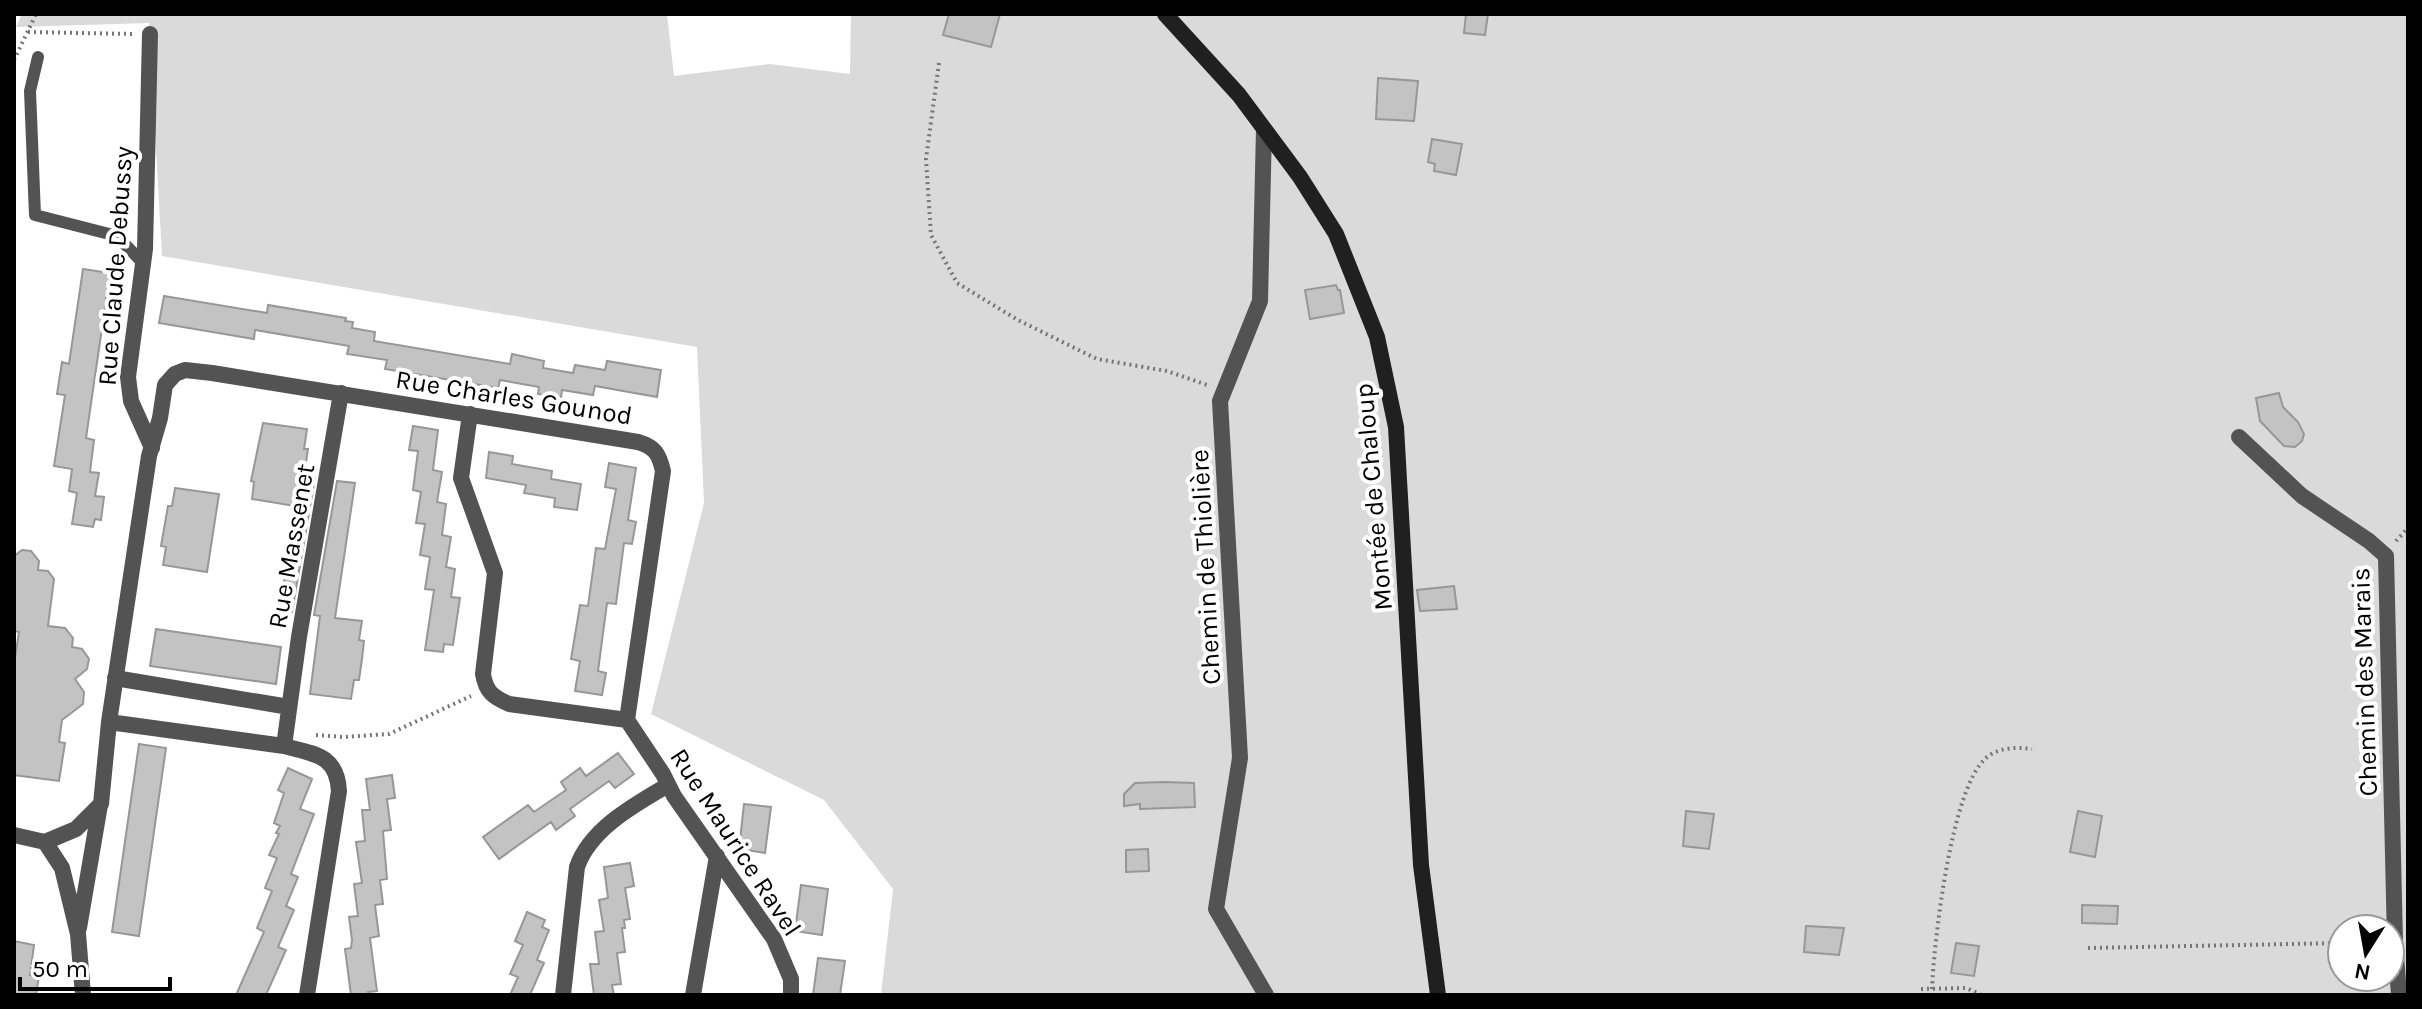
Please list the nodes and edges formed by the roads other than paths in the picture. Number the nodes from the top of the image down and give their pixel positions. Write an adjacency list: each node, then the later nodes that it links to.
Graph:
1 (1165, 14): 4 (main road, Montée de Chaloup)
2 (150, 34): 5 (street, Rue Claude Debussy)
3 (38, 57): 5 (lane)
4 (1264, 129): 26 (street, Chemin de Thiolière); 27 (main road, Montée de Chaloup)
5 (143, 263): 9 (street, Rue Claude Debussy)
6 (341, 393): 7 (street, Rue Charles Gounod); 9 (street, Rue Charles Gounod); 11 (street, Rue Massenet)
7 (470, 414): 12 (street); 12 (street, Rue Charles Gounod)
8 (2239, 437): 28 (street, Chemin des Marais)
9 (152, 448): 10 (street)
10 (115, 678): 11 (street); 13 (street)
11 (289, 707): 14 (street, Rue Massenet)
12 (627, 720): 15 (street, Rue Maurice Ravel)
13 (109, 722): 14 (street); 16 (street)
14 (285, 740): 22 (street)
15 (668, 785): 19 (street, Rue Maurice Ravel); 23 (street)
16 (101, 804): 18 (street); 20 (street)
17 (14, 835): 18 (street)
18 (45, 842): 20 (street)
19 (717, 856): 24 (street); 25 (street, Rue Maurice Ravel)
20 (78, 934): 21 (street)
21 (83, 995)
22 (307, 995)
23 (563, 995)
24 (693, 995)
25 (791, 995)
26 (1266, 995)
27 (1438, 995)
28 (2399, 995)

